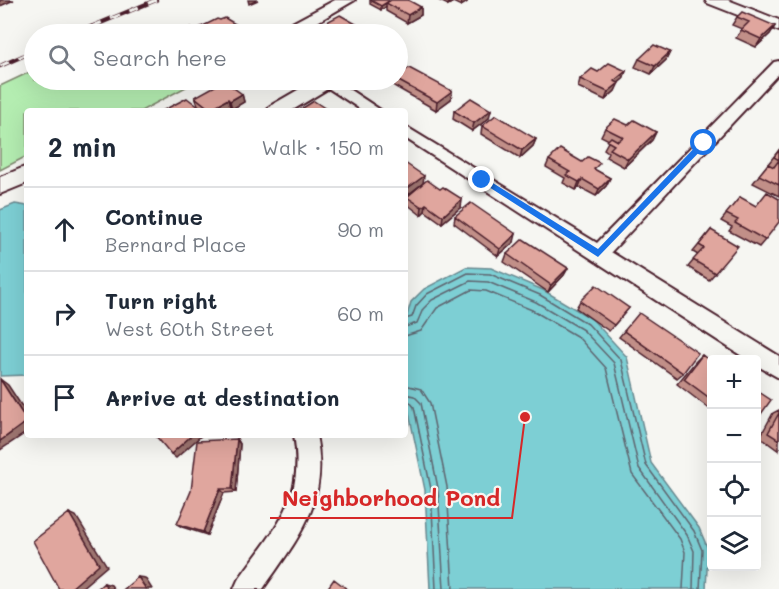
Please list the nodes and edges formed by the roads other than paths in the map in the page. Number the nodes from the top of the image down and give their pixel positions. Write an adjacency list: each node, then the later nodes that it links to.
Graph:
1 (347, 0): 3 (street)
2 (713, 0): 4 (street)
3 (303, 24)
4 (779, 26)
5 (779, 65): 13 (street)
6 (310, 90): 8 (street)
7 (341, 90): 9 (street)
8 (282, 108)
9 (369, 108)
10 (408, 133): 13 (street)
11 (24, 175): 12 (street)
12 (0, 186)
13 (598, 254): 14 (street)
14 (779, 368)
15 (306, 438): 16 (street)
16 (247, 589)

